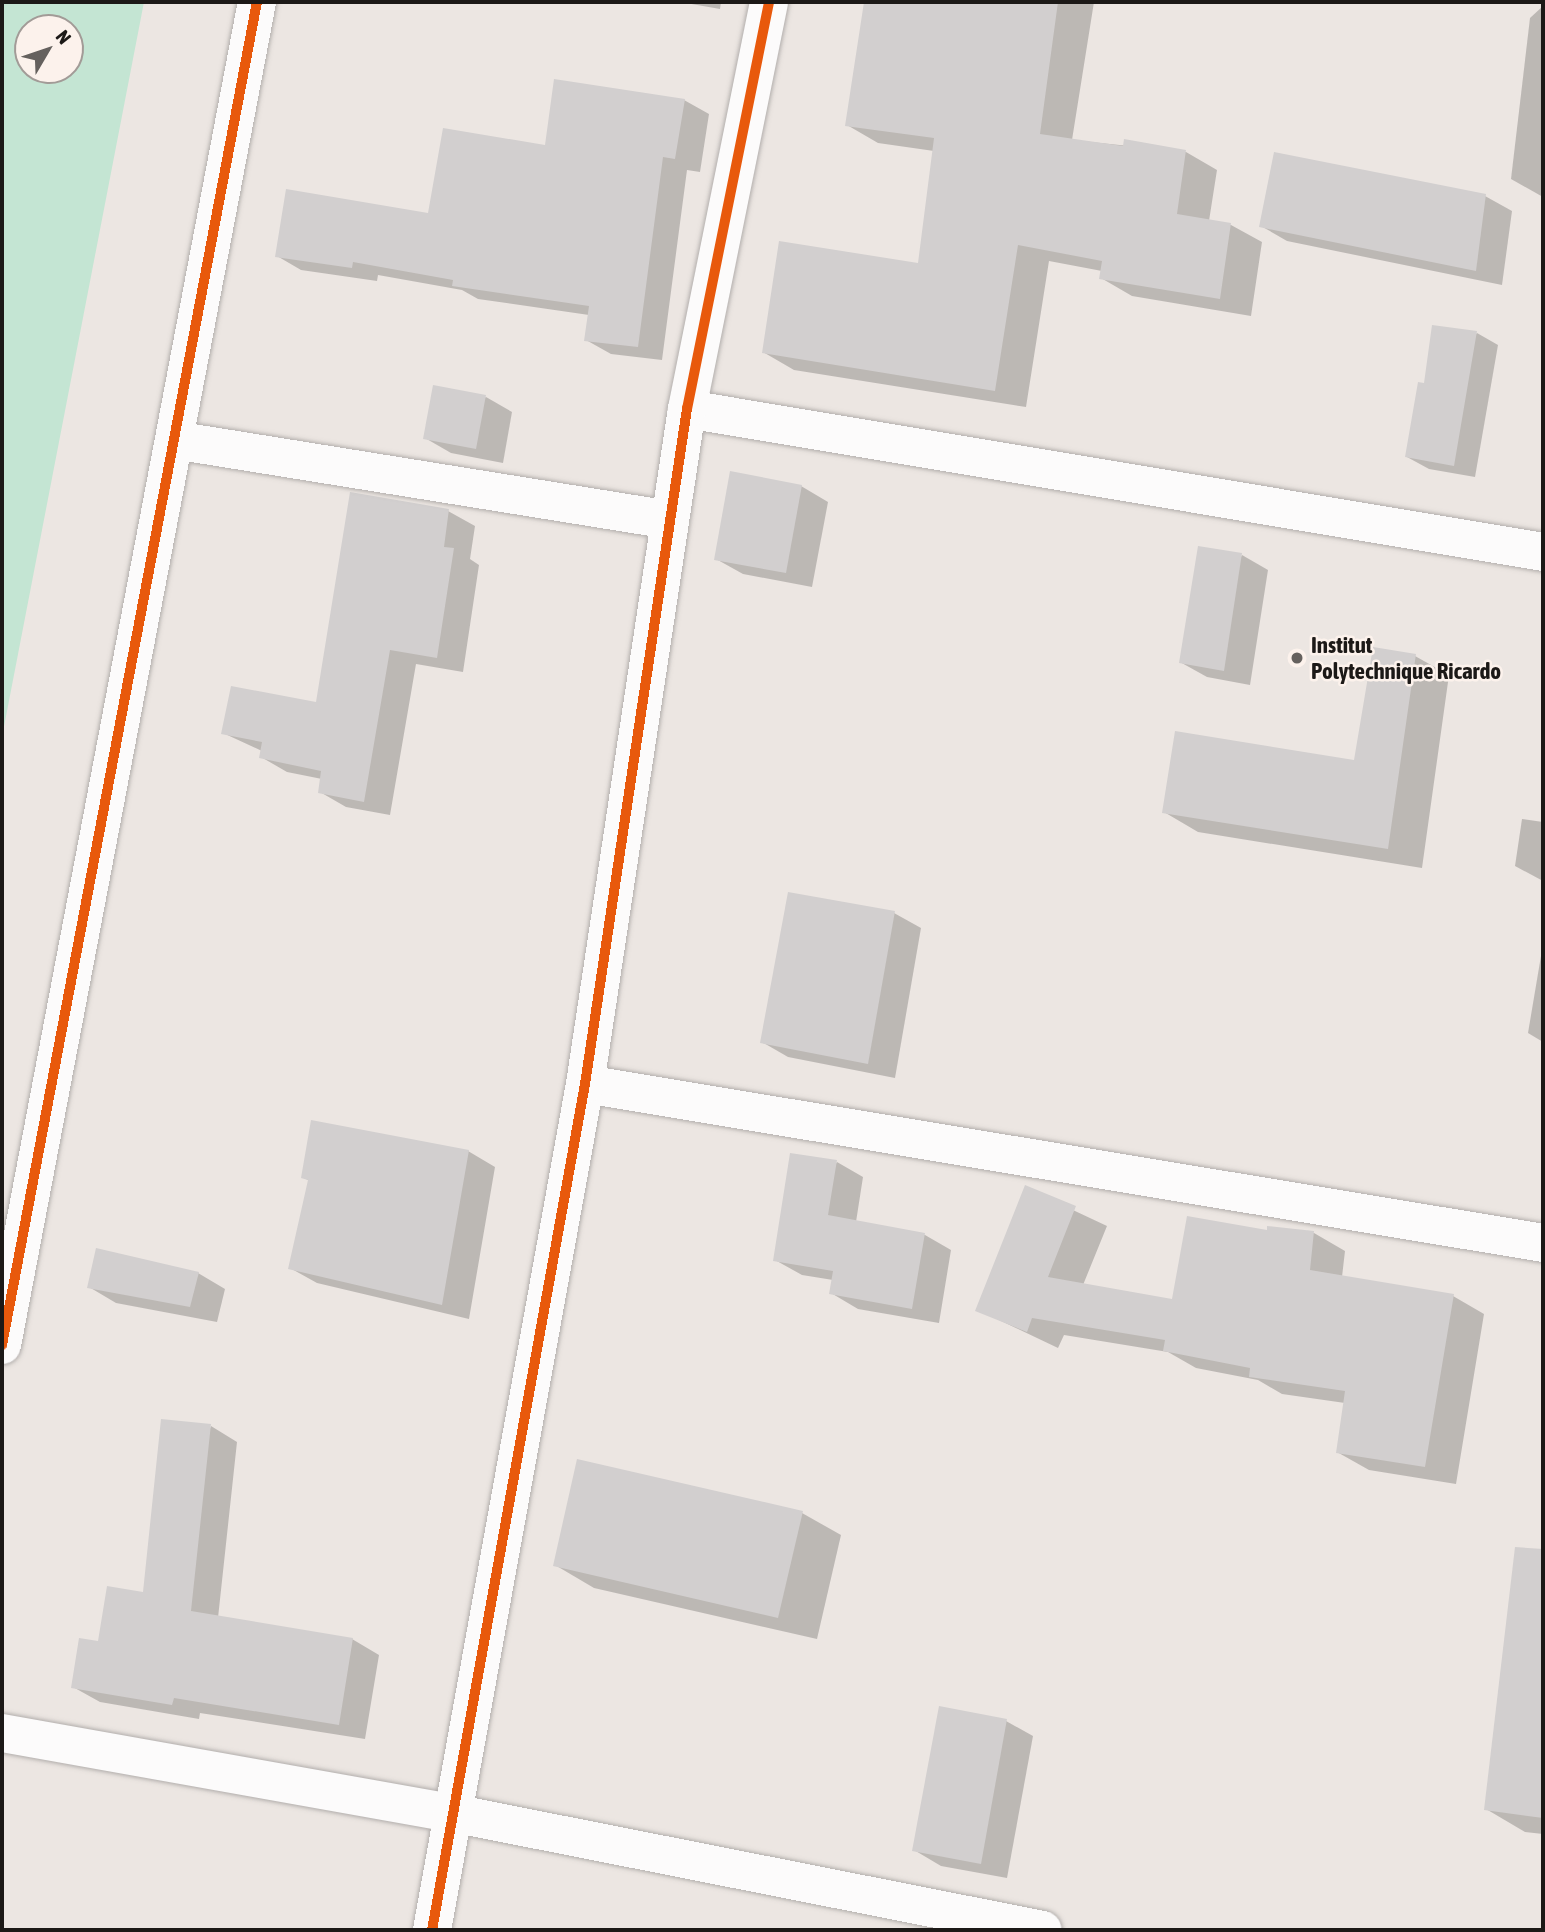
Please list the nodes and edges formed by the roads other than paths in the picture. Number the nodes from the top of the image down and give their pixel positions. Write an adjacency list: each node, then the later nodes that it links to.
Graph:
1 (257, 2): 4 (street)
2 (769, 2): 3 (street)
3 (687, 409): 5 (street); 6 (street)
4 (174, 440): 5 (street); 9 (street)
5 (670, 520): 7 (street)
6 (1543, 552)
7 (585, 1084): 8 (street); 11 (street)
8 (1543, 1243)
9 (2, 1345)
10 (2, 1733): 11 (street)
11 (452, 1813): 12 (street); 13 (street)
12 (432, 1930)
13 (1043, 1930)

